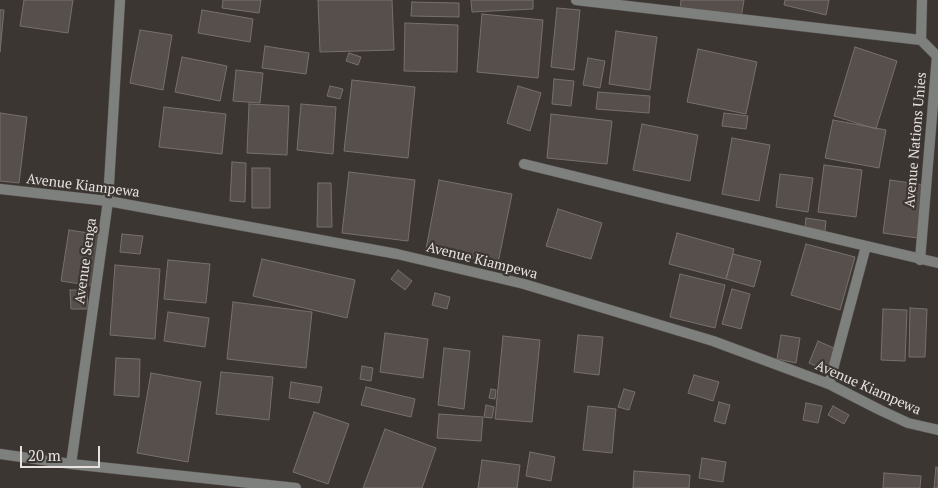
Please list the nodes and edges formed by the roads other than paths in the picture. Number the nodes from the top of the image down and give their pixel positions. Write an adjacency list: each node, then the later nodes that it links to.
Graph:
1 (120, 0): 8 (street, Avenue Senga)
2 (576, 0): 4 (street)
3 (922, 0): 4 (street)
4 (921, 40): 5 (street, Avenue Nations Unies)
5 (937, 56): 10 (street, Avenue Nations Unies)
6 (524, 164): 9 (street)
7 (0, 189): 8 (street, Avenue Kiampewa)
8 (108, 201): 12 (street, Avenue Kiampewa); 15 (street, Avenue Senga)
9 (866, 246): 10 (street); 12 (street)
10 (920, 260): 11 (street)
11 (938, 263)
12 (829, 384): 13 (street, Avenue Kiampewa)
13 (938, 430)
14 (0, 454): 15 (street)
15 (71, 464): 16 (street)
16 (295, 488)

